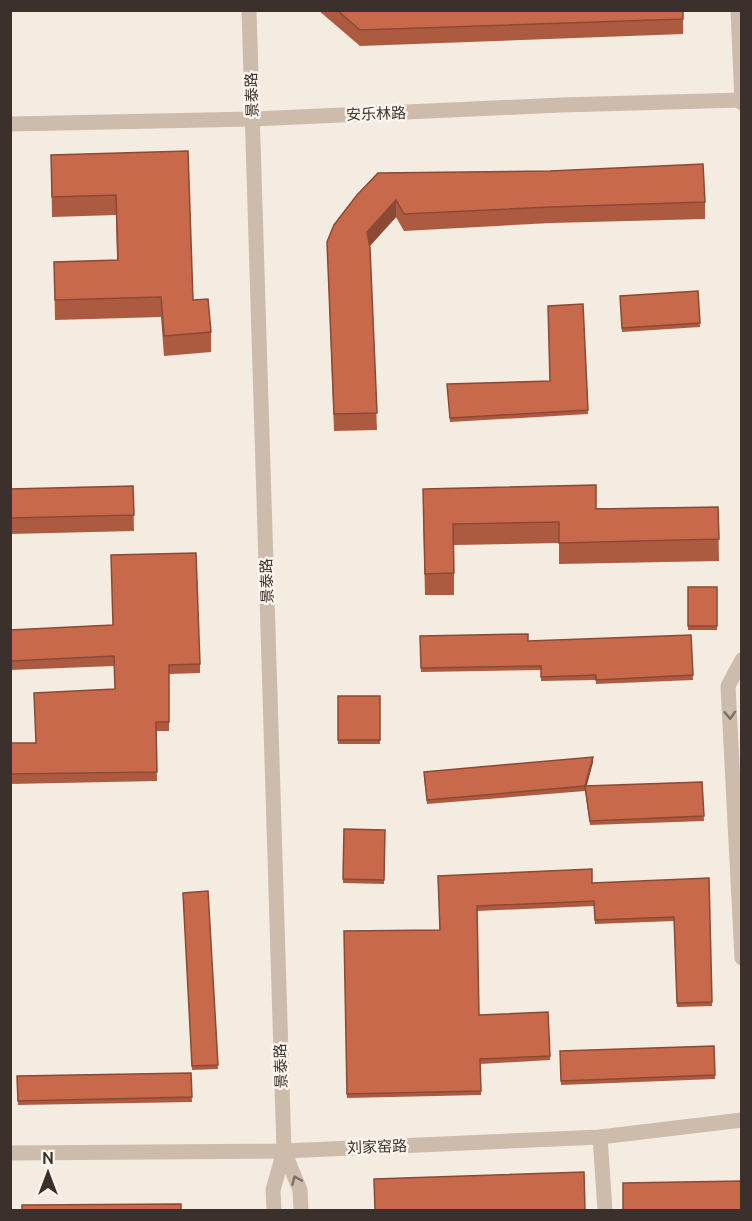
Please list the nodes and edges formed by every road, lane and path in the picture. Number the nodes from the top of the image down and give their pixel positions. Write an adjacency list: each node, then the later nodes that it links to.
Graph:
1 (249, 10): 4 (street, 景泰路)
2 (738, 10): 3 (street)
3 (741, 101): 4 (street, 安乐林路)
4 (253, 119): 5 (street, 安乐林路); 11 (street, 景泰路)
5 (10, 124)
6 (741, 660): 7 (street, one-way to 7)
7 (739, 853): 8 (street)
8 (741, 958)
9 (741, 1120): 10 (street, 刘家窑路)
10 (600, 1137): 11 (street, 刘家窑路); 15 (street)
11 (284, 1151): 12 (street, 刘家窑路); 13 (street); 14 (street, one-way to 11)
12 (10, 1153)
13 (274, 1210)
14 (301, 1210)
15 (605, 1210)

